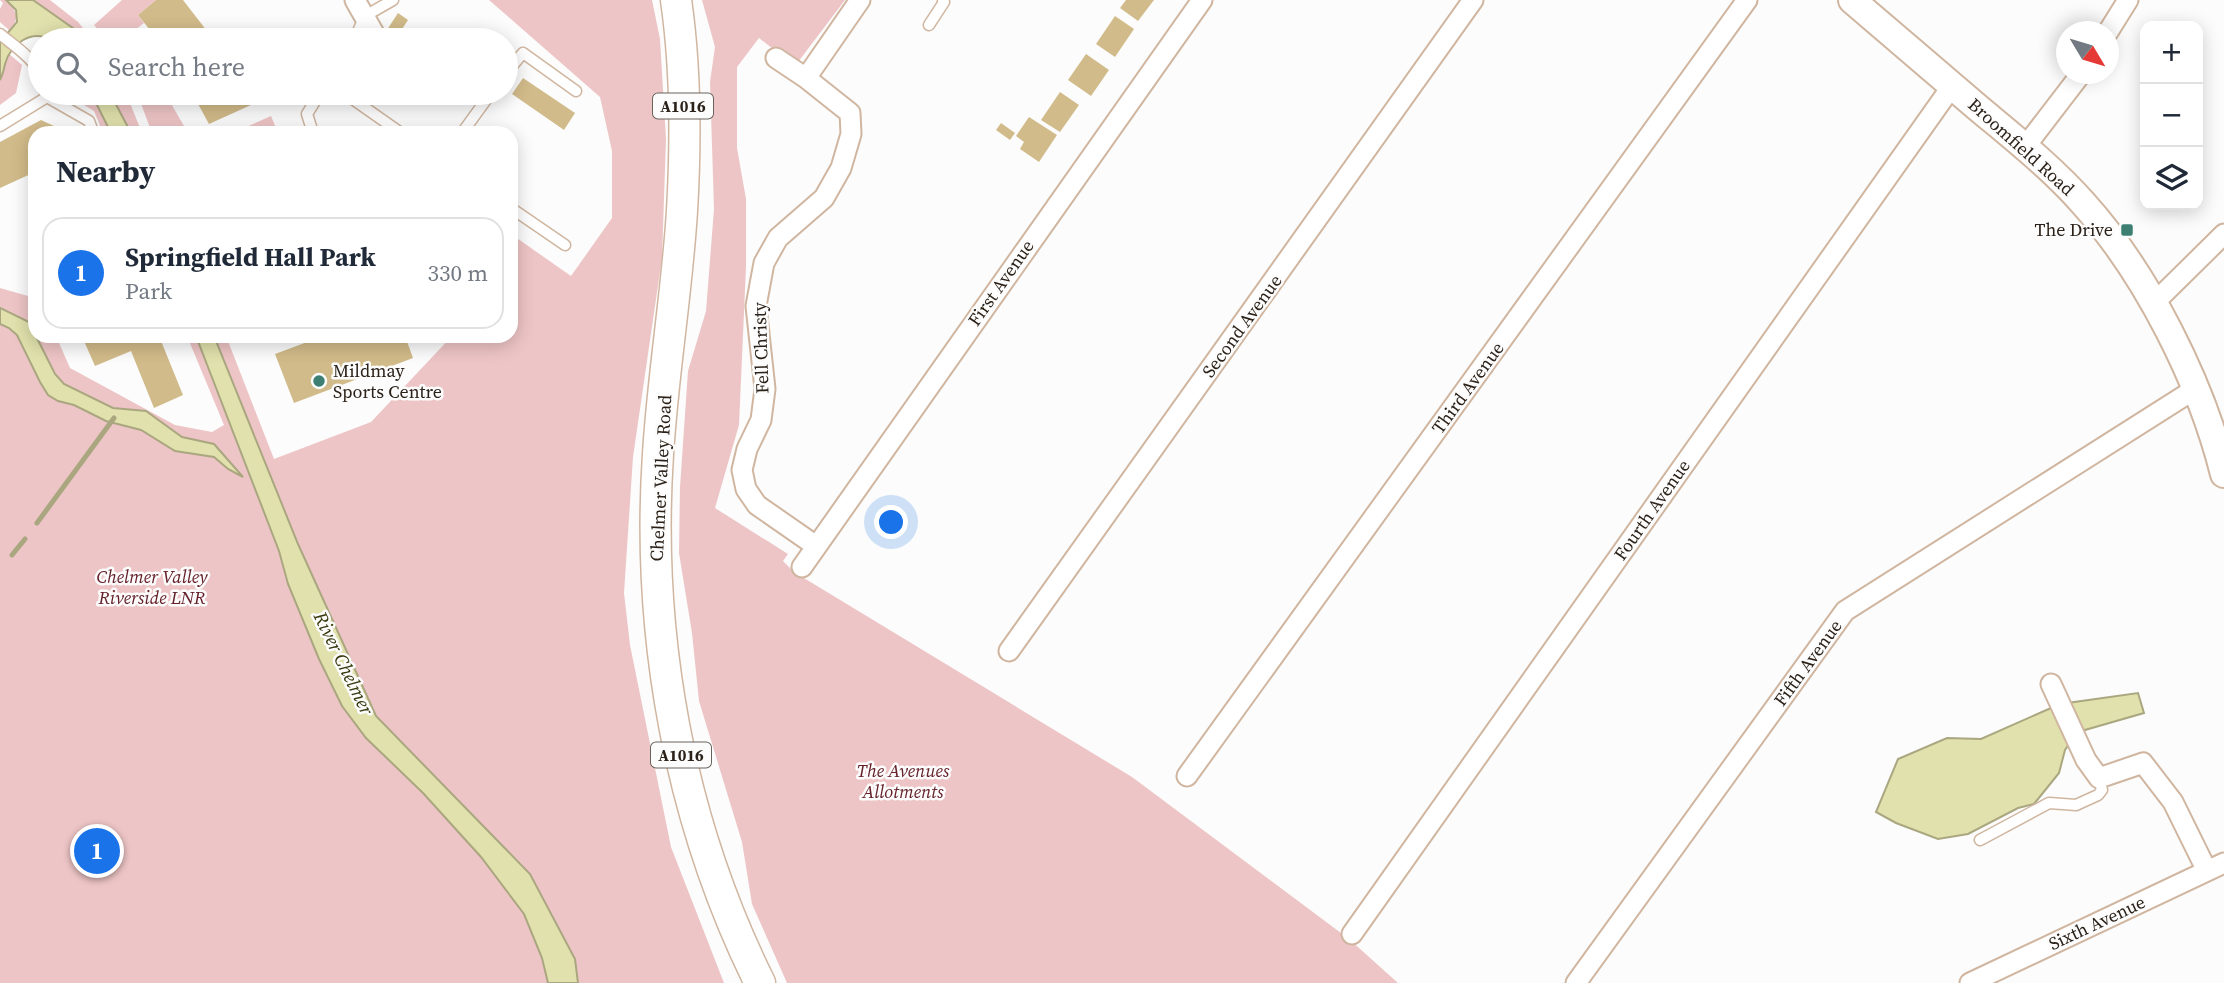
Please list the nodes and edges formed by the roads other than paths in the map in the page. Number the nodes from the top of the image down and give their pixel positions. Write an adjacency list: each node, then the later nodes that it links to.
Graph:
1 (393, 0): 10 (lane)
2 (676, 0): 49 (main road, Chelmer Valley Road / A1016)
3 (860, 0): 19 (street)
4 (943, 0): 12 (lane)
5 (1202, 0): 40 (street, First Avenue)
6 (1474, 0): 42 (street, Second Avenue)
7 (1746, 0): 44 (street, Third Avenue)
8 (1852, 0): 21 (main road, Broomfield Road)
9 (2128, 0): 11 (street)
10 (360, 8): 13 (lane); 14 (street)
11 (2115, 21)
12 (929, 25)
13 (356, 28)
14 (371, 28)
15 (0, 34): 16 (lane)
16 (28, 58)
17 (776, 58): 19 (street, Fell Christy)
18 (518, 59): 22 (lane)
19 (806, 79): 40 (street, Fell Christy)
20 (2073, 84): 33 (street)
21 (1952, 86): 33 (main road, Broomfield Road); 48 (street, Fourth Avenue)
22 (576, 91)
23 (31, 105): 28 (lane)
24 (63, 105): 29 (lane)
25 (313, 105): 30 (lane)
26 (361, 105): 31 (lane)
27 (482, 105): 32 (lane)
28 (0, 125)
29 (91, 126)
30 (311, 126)
31 (391, 126)
32 (467, 126)
33 (2025, 147): 37 (main road, Broomfield Road)
34 (518, 213): 36 (lane)
35 (2224, 234): 37 (street)
36 (565, 245)
37 (2153, 304): 38 (main road, Broomfield Road)
38 (2195, 389): 39 (main road, Broomfield Road); 50 (street, Fifth Avenue)
39 (2224, 474)
40 (816, 546): 41 (street, First Avenue)
41 (802, 567)
42 (1009, 652)
43 (2051, 684): 45 (street)
44 (1187, 776)
45 (2099, 778): 46 (lane); 47 (street)
46 (1980, 840)
47 (2216, 867): 51 (street, Sixth Avenue)
48 (1352, 934)
49 (760, 983)
50 (1576, 983)
51 (1970, 983)

